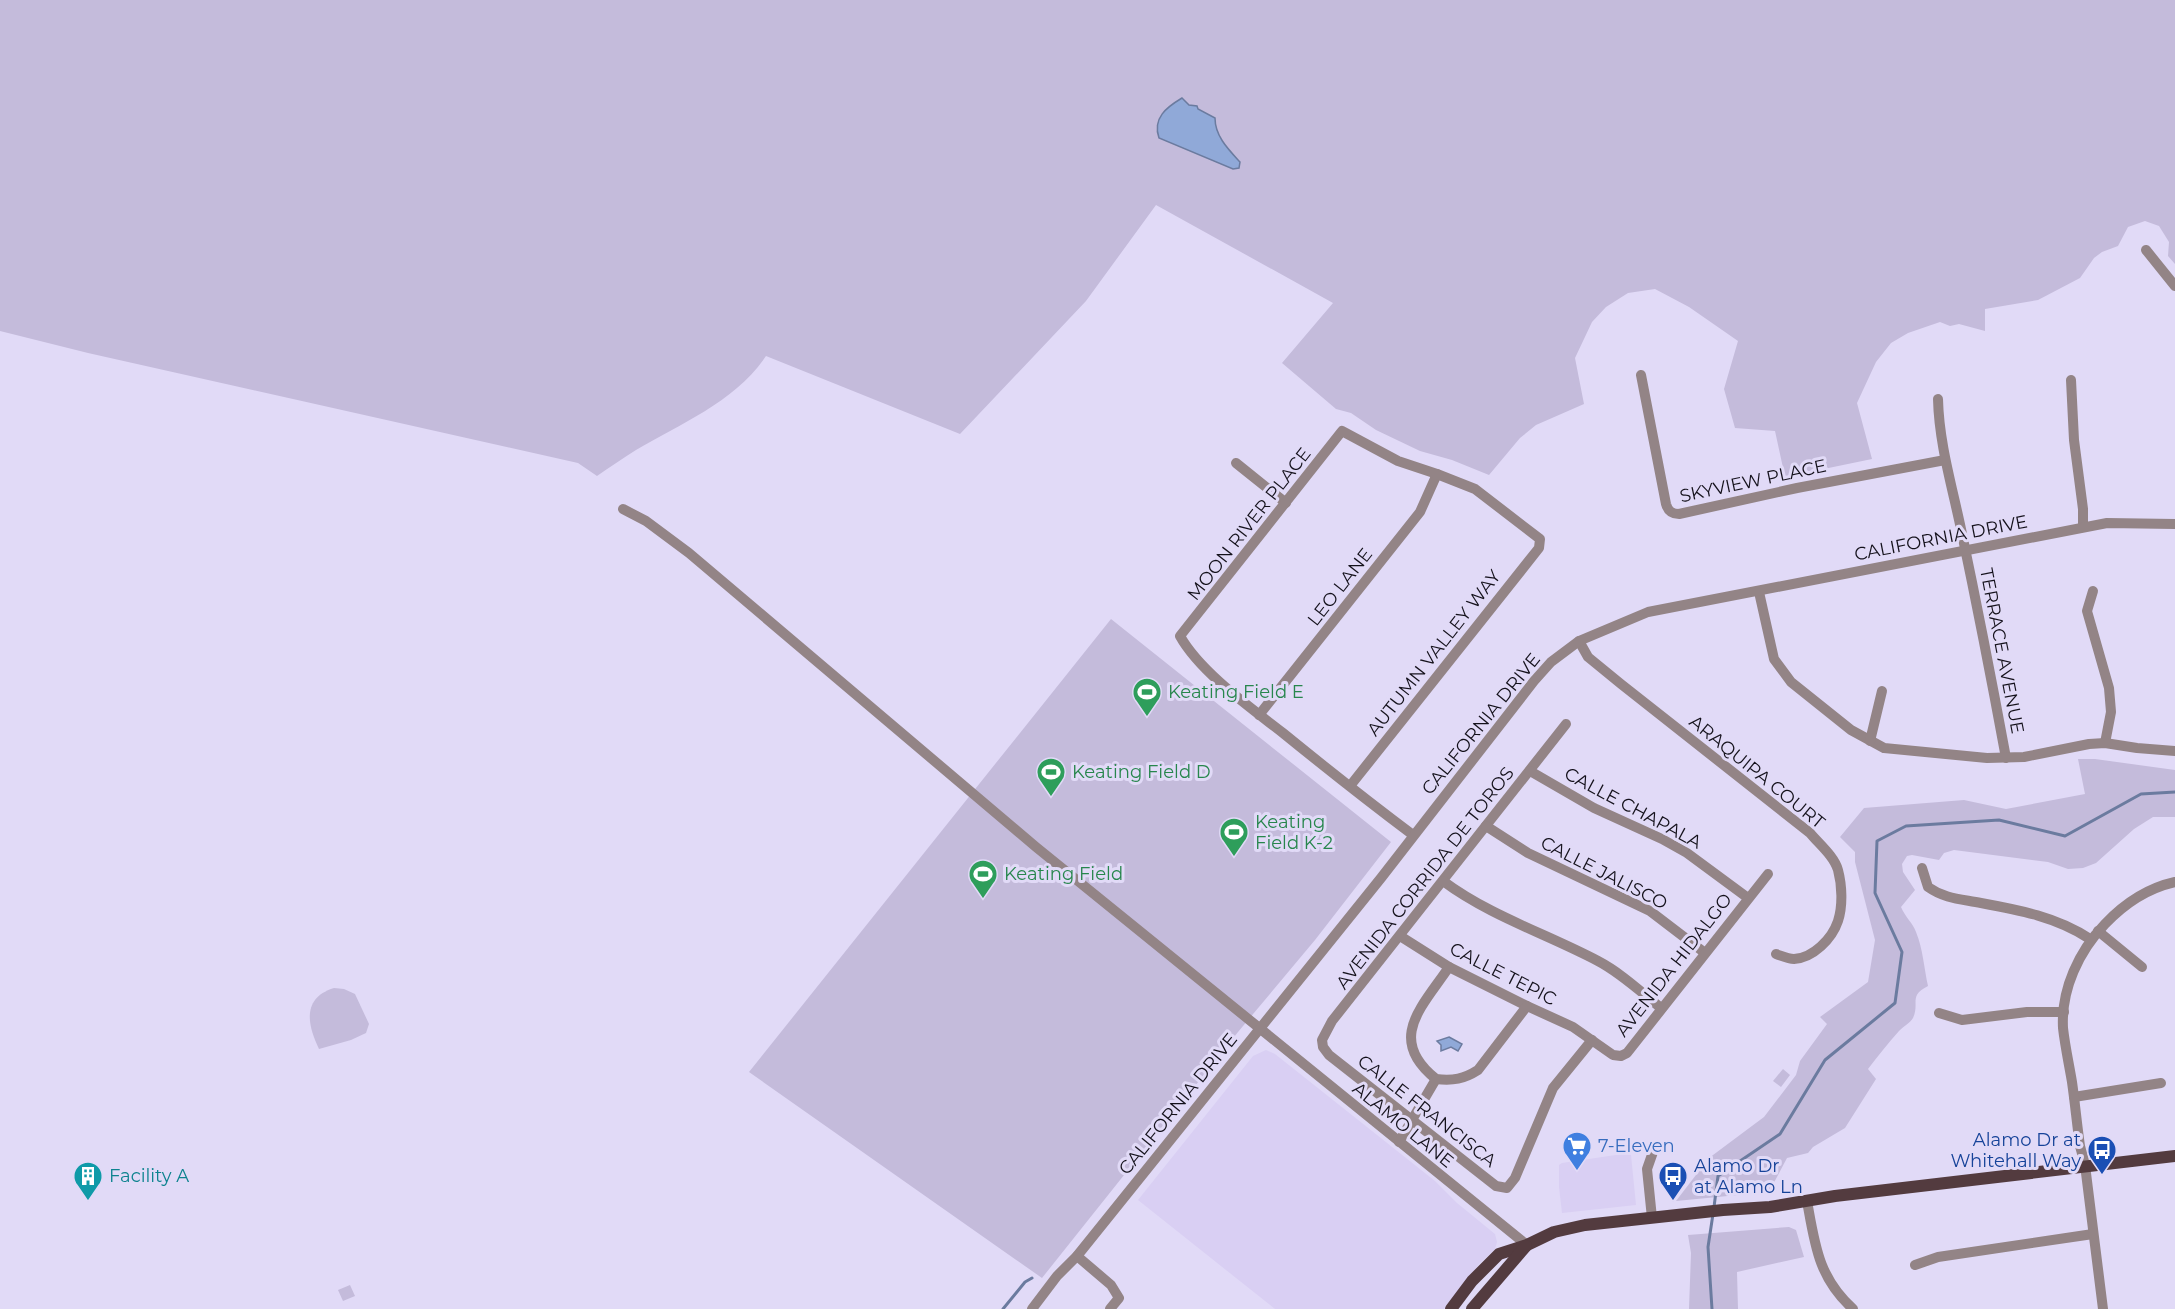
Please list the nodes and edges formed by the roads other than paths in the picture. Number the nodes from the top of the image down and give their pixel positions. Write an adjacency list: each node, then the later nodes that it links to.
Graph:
1 (2146, 250): 2 (street)
2 (2175, 286)
3 (1641, 375): 6 (street, SKYVIEW PLACE)
4 (2071, 380): 12 (street)
5 (1938, 399): 6 (street, TERRACE AVENUE)
6 (1945, 460): 13 (street, TERRACE AVENUE)
7 (1236, 463): 9 (street)
8 (1437, 474): 9 (street, MOON RIVER PLACE); 18 (street, LEO LANE); 25 (street, AUTUMN VALLEY WAY)
9 (1286, 503): 18 (street, MOON RIVER PLACE)
10 (623, 509): 43 (street, ALAMO LANE)
11 (2175, 524): 12 (street, CALIFORNIA DRIVE)
12 (2083, 527): 13 (street, CALIFORNIA DRIVE)
13 (1964, 550): 15 (street, CALIFORNIA DRIVE); 23 (street, TERRACE AVENUE)
14 (2093, 591): 21 (street)
15 (1759, 592): 16 (street, CALIFORNIA DRIVE); 20 (street)
16 (1579, 641): 27 (street, CALIFORNIA DRIVE); 36 (street, ARAQUIPA COURT)
17 (1882, 692): 20 (street)
18 (1259, 715): 25 (street)
19 (1566, 724): 24 (street, AVENIDA CORRIDA DE TOROS)
20 (1870, 741): 23 (street)
21 (2104, 743): 22 (street); 23 (street)
22 (2175, 751)
23 (2006, 758)
24 (1530, 771): 26 (street, AVENIDA CORRIDA DE TOROS); 32 (street, CALLE CHAPALA)
25 (1350, 786): 27 (street)
26 (1486, 826): 30 (street, AVENIDA CORRIDA DE TOROS); 35 (street, CALLE JALISCO)
27 (1413, 835): 43 (street, CALIFORNIA DRIVE)
28 (1922, 868): 33 (street)
29 (1768, 874): 32 (street, AVENIDA HIDALGO)
30 (1443, 881): 34 (street, AVENIDA CORRIDA DE TOROS); 40 (street)
31 (2175, 882): 33 (street)
32 (1748, 898): 35 (street, AVENIDA HIDALGO)
33 (2094, 935): 38 (street); 41 (street)
34 (1400, 936): 37 (street, CALLE TEPIC); 45 (street, AVENIDA CORRIDA DE TOROS)
35 (1705, 953): 40 (street, AVENIDA HIDALGO)
36 (1776, 954)
37 (1449, 967): 39 (street, CALLE TEPIC); 46 (street)
38 (2142, 967)
39 (1527, 1006): 44 (street, CALLE TEPIC); 46 (street)
40 (1661, 1008): 44 (street, AVENIDA HIDALGO)
41 (2064, 1012): 42 (street); 48 (street)
42 (1939, 1013)
43 (1260, 1029): 50 (street, ALAMO LANE); 59 (street, CALIFORNIA DRIVE)
44 (1592, 1040): 54 (street, AVENIDA HIDALGO)
45 (1329, 1054): 49 (street, CALLE FRANCISCA)
46 (1436, 1079): 49 (street)
47 (2161, 1083): 48 (street)
48 (2074, 1097): 53 (street)
49 (1412, 1120): 50 (street); 54 (street, CALLE FRANCISCA)
50 (1399, 1142): 58 (street, ALAMO LANE)
51 (1653, 1152): 56 (street)
52 (2175, 1156): 53 (main road)
53 (2085, 1165): 55 (main road); 57 (street)
54 (1507, 1188)
55 (1807, 1201): 56 (main road); 65 (street)
56 (1652, 1218): 58 (main road)
57 (2093, 1234): 60 (street); 66 (street)
58 (1527, 1245): 63 (main road); 64 (main road)
59 (1077, 1256): 61 (street, CALIFORNIA DRIVE); 62 (street)
60 (1916, 1265)
61 (1032, 1309)
62 (1110, 1309)
63 (1451, 1309)
64 (1472, 1309)
65 (1853, 1309)
66 (2103, 1309)

